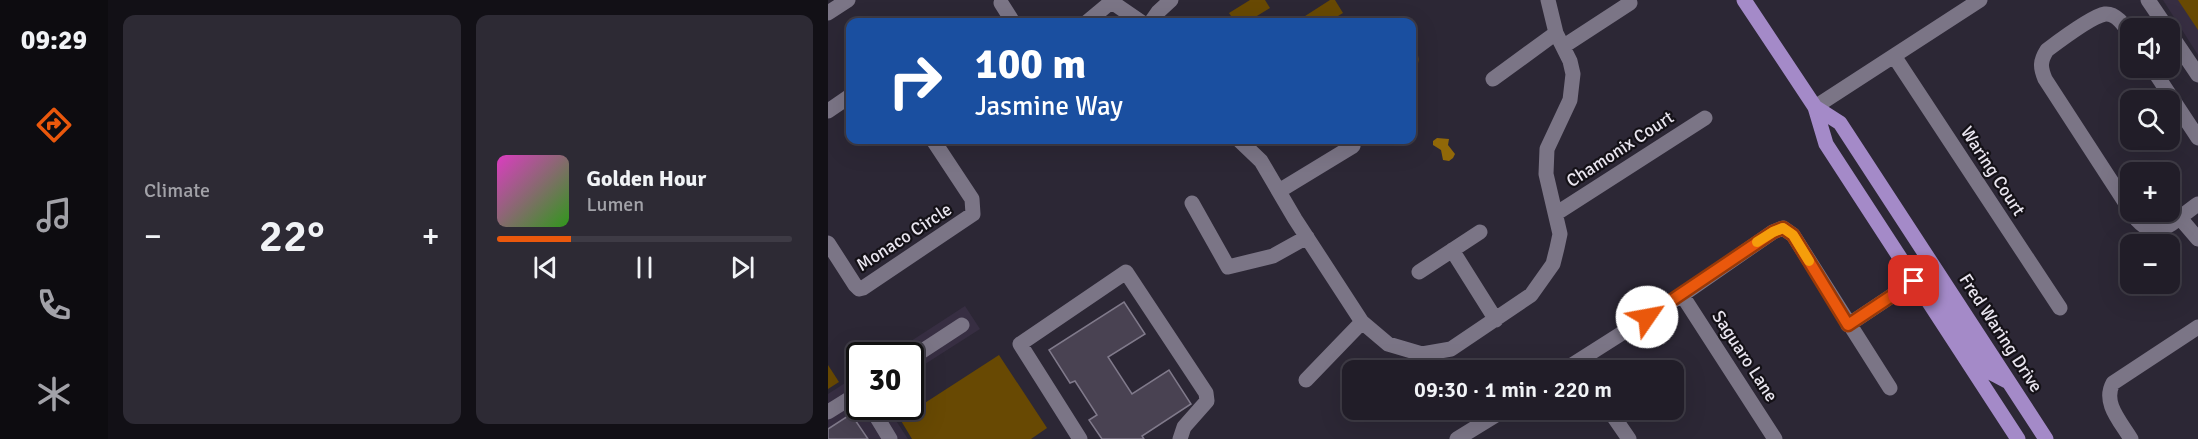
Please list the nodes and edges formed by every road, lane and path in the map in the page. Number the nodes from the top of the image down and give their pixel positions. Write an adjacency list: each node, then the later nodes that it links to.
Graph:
1 (848, 0): 10 (street)
2 (1171, 0): 14 (street)
3 (1548, 0): 17 (street)
4 (1744, 0): 24 (main road, Fred Waring Drive)
5 (1980, 0): 19 (street)
6 (2148, 0): 15 (street)
7 (1110, 1): 12 (street); 13 (street)
8 (1001, 3): 11 (street)
9 (1630, 3): 17 (street)
10 (828, 14)
11 (1010, 18)
12 (1091, 18)
13 (1135, 18)
14 (1154, 18)
15 (2160, 18)
16 (2120, 22): 32 (street)
17 (1560, 39): 22 (street); 35 (street)
18 (2180, 48): 20 (street)
19 (1894, 56): 24 (street); 47 (street, Waring Court)
20 (2198, 75)
21 (2159, 78): 27 (street)
22 (1494, 79)
23 (846, 99): 25 (street)
24 (1815, 107): 45 (main road, Fred Waring Drive); 56 (main road, Fred Waring Drive)
25 (828, 111)
26 (1705, 118): 35 (street, Chamonix Court)
27 (2198, 138)
28 (936, 144): 42 (street, Monaco Circle)
29 (1244, 144): 31 (street)
30 (1353, 147): 31 (street)
31 (1279, 190): 40 (street)
32 (2120, 195)
33 (1192, 203): 40 (street)
34 (2198, 204): 36 (street)
35 (1557, 213): 48 (street)
36 (2180, 218): 41 (street)
37 (2139, 222): 38 (street)
38 (2174, 222)
39 (1480, 232): 43 (street)
40 (1307, 237): 49 (street)
41 (2198, 239)
42 (828, 243)
43 (1452, 250): 44 (street); 48 (street)
44 (1419, 272)
45 (1914, 281): 50 (street); 56 (main road); 60 (main road, Fred Waring Drive)
46 (1682, 295): 50 (street); 54 (street); 70 (street, Saguaro Lane)
47 (2060, 308)
48 (1496, 320): 49 (street)
49 (1362, 322): 55 (street)
50 (1848, 325): 57 (street)
51 (962, 326): 53 (street)
52 (2198, 327): 74 (street)
53 (924, 350)
54 (1590, 360)
55 (1306, 380)
56 (2010, 382): 73 (main road, Fred Waring Drive)
57 (1890, 388)
58 (846, 401): 59 (street)
59 (828, 412)
60 (2006, 419): 71 (main road, Fred Waring Drive); 72 (main road)
61 (878, 420): 65 (street)
62 (1494, 420): 64 (street)
63 (1616, 420): 69 (street)
64 (1481, 433): 68 (street)
65 (890, 439)
66 (1079, 439): 67 (street)
67 (1180, 439)
68 (1457, 439)
69 (1629, 439)
70 (1775, 439)
71 (2018, 439)
72 (2029, 439)
73 (2046, 439)
74 (2131, 439)

